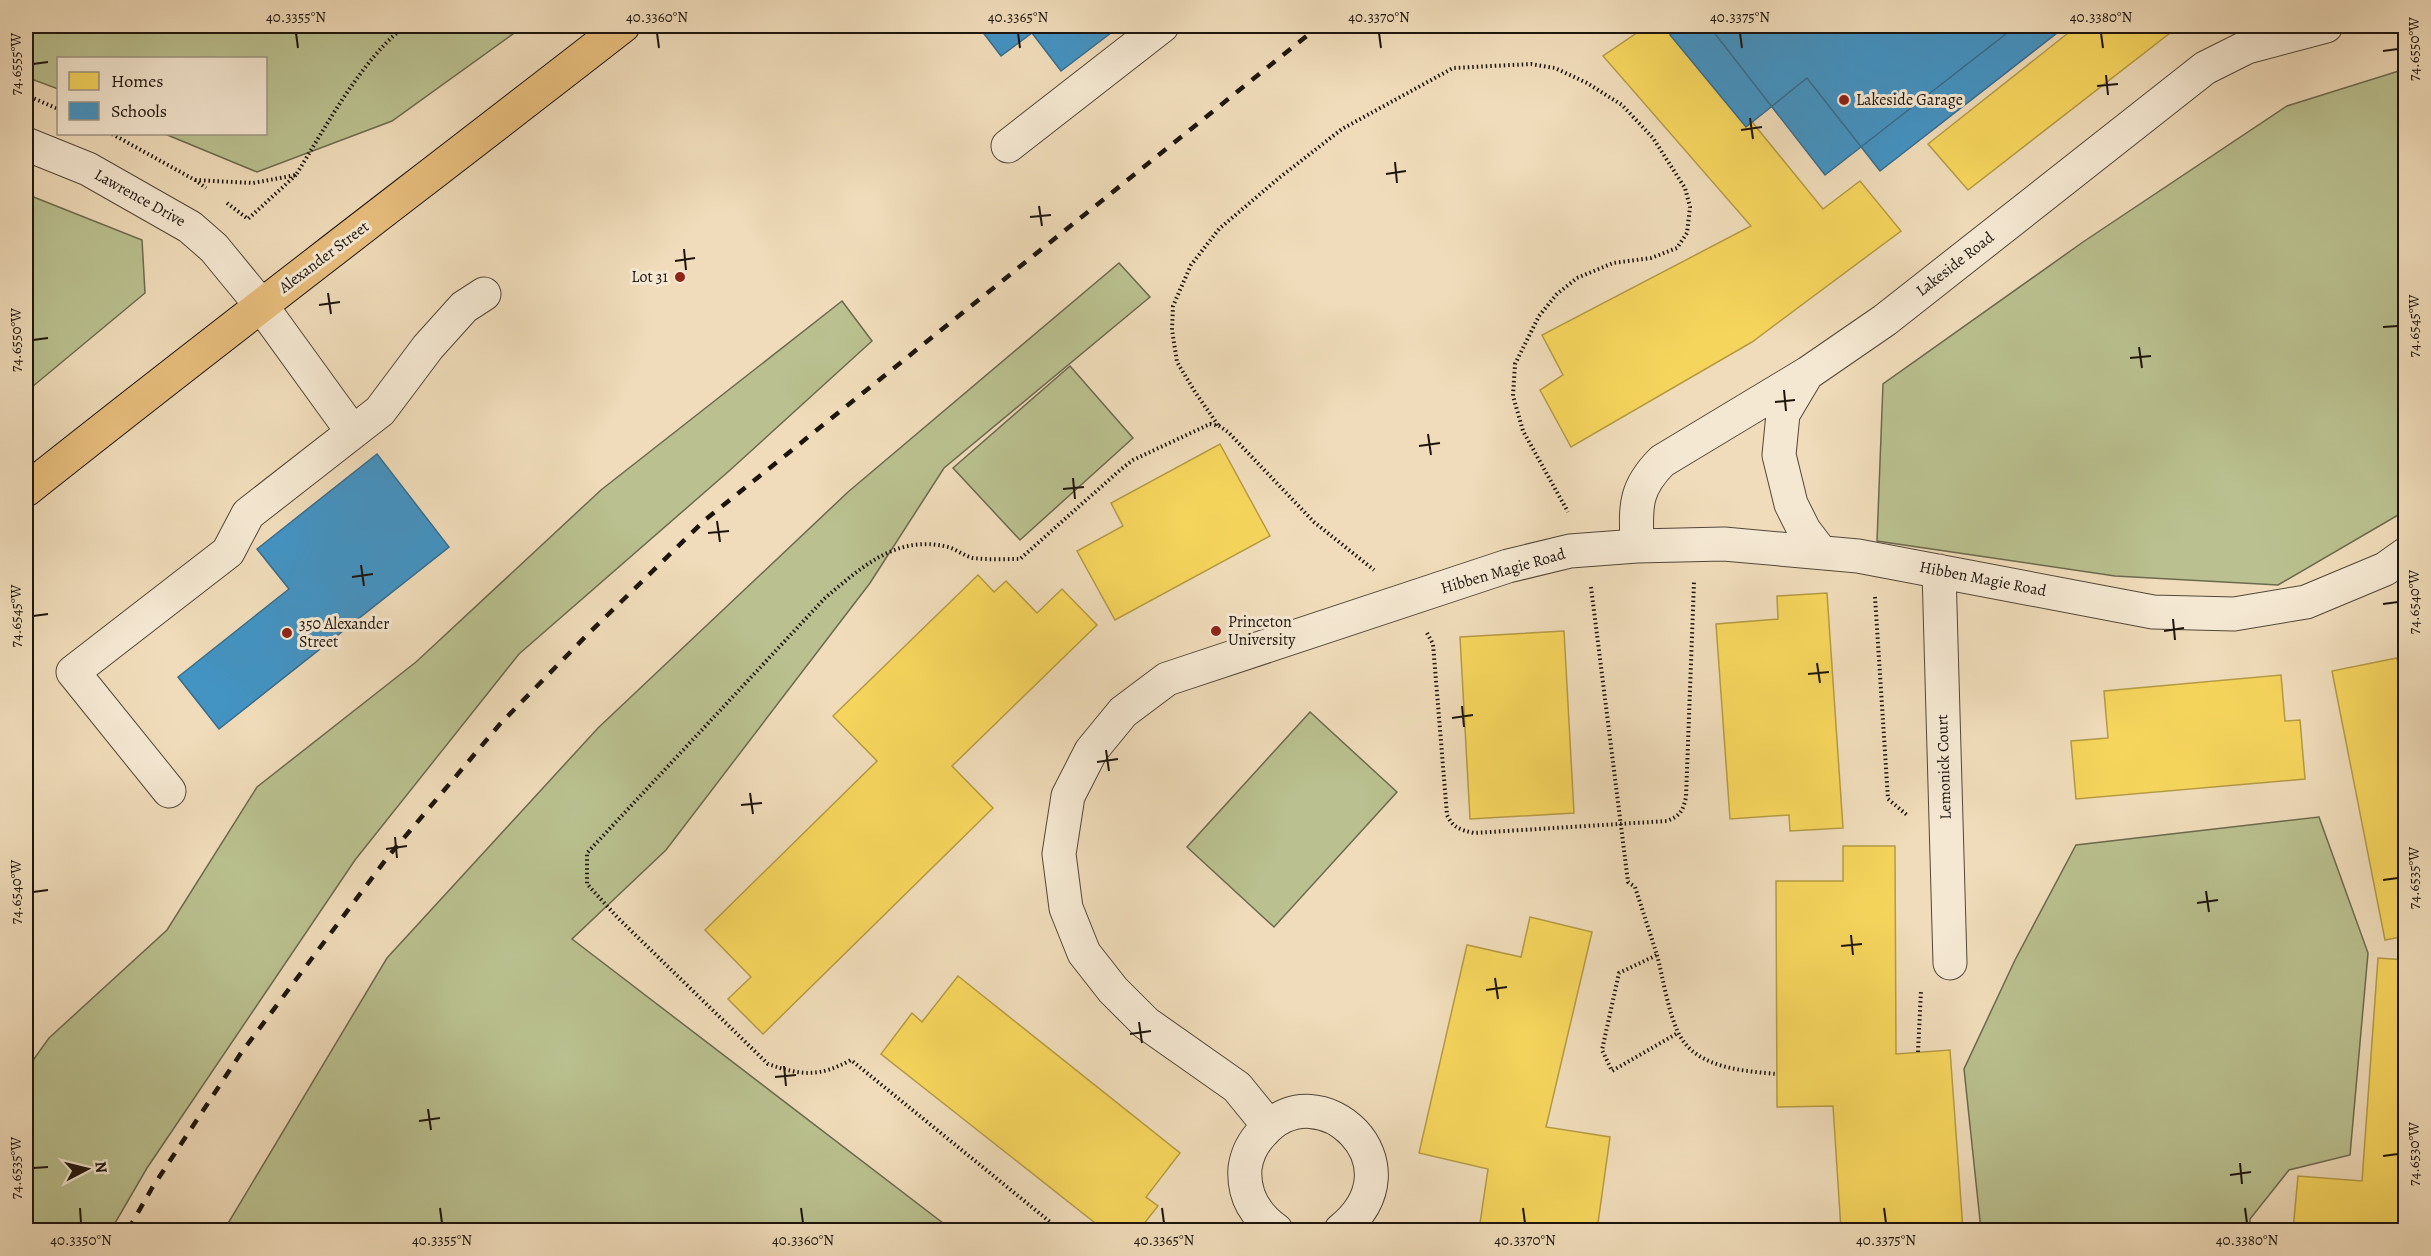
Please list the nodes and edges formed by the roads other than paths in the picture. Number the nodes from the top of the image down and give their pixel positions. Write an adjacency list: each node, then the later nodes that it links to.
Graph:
1 (623, 26): 7 (main road, Alexander Street)
2 (1162, 26): 5 (street)
3 (2326, 26): 8 (street, Lakeside Road)
4 (26, 144): 7 (street, Lawrence Drive)
5 (1008, 146)
6 (484, 294): 9 (street)
7 (260, 304): 9 (street, Lawrence Drive); 10 (main road, Alexander Street)
8 (1808, 373): 11 (street, Lakeside Road); 12 (street)
9 (352, 432): 15 (street)
10 (26, 490)
11 (1637, 546): 12 (street, Hibben Magie Road); 17 (street, Hibben Magie Road)
12 (1820, 551): 14 (street, Hibben Magie Road)
13 (2406, 554): 14 (street, Hibben Magie Road)
14 (1939, 571): 16 (street, Lemonick Court)
15 (169, 792)
16 (1950, 963)
17 (1268, 1125): 18 (street); 19 (street)
18 (1276, 1230)
19 (1341, 1230)

